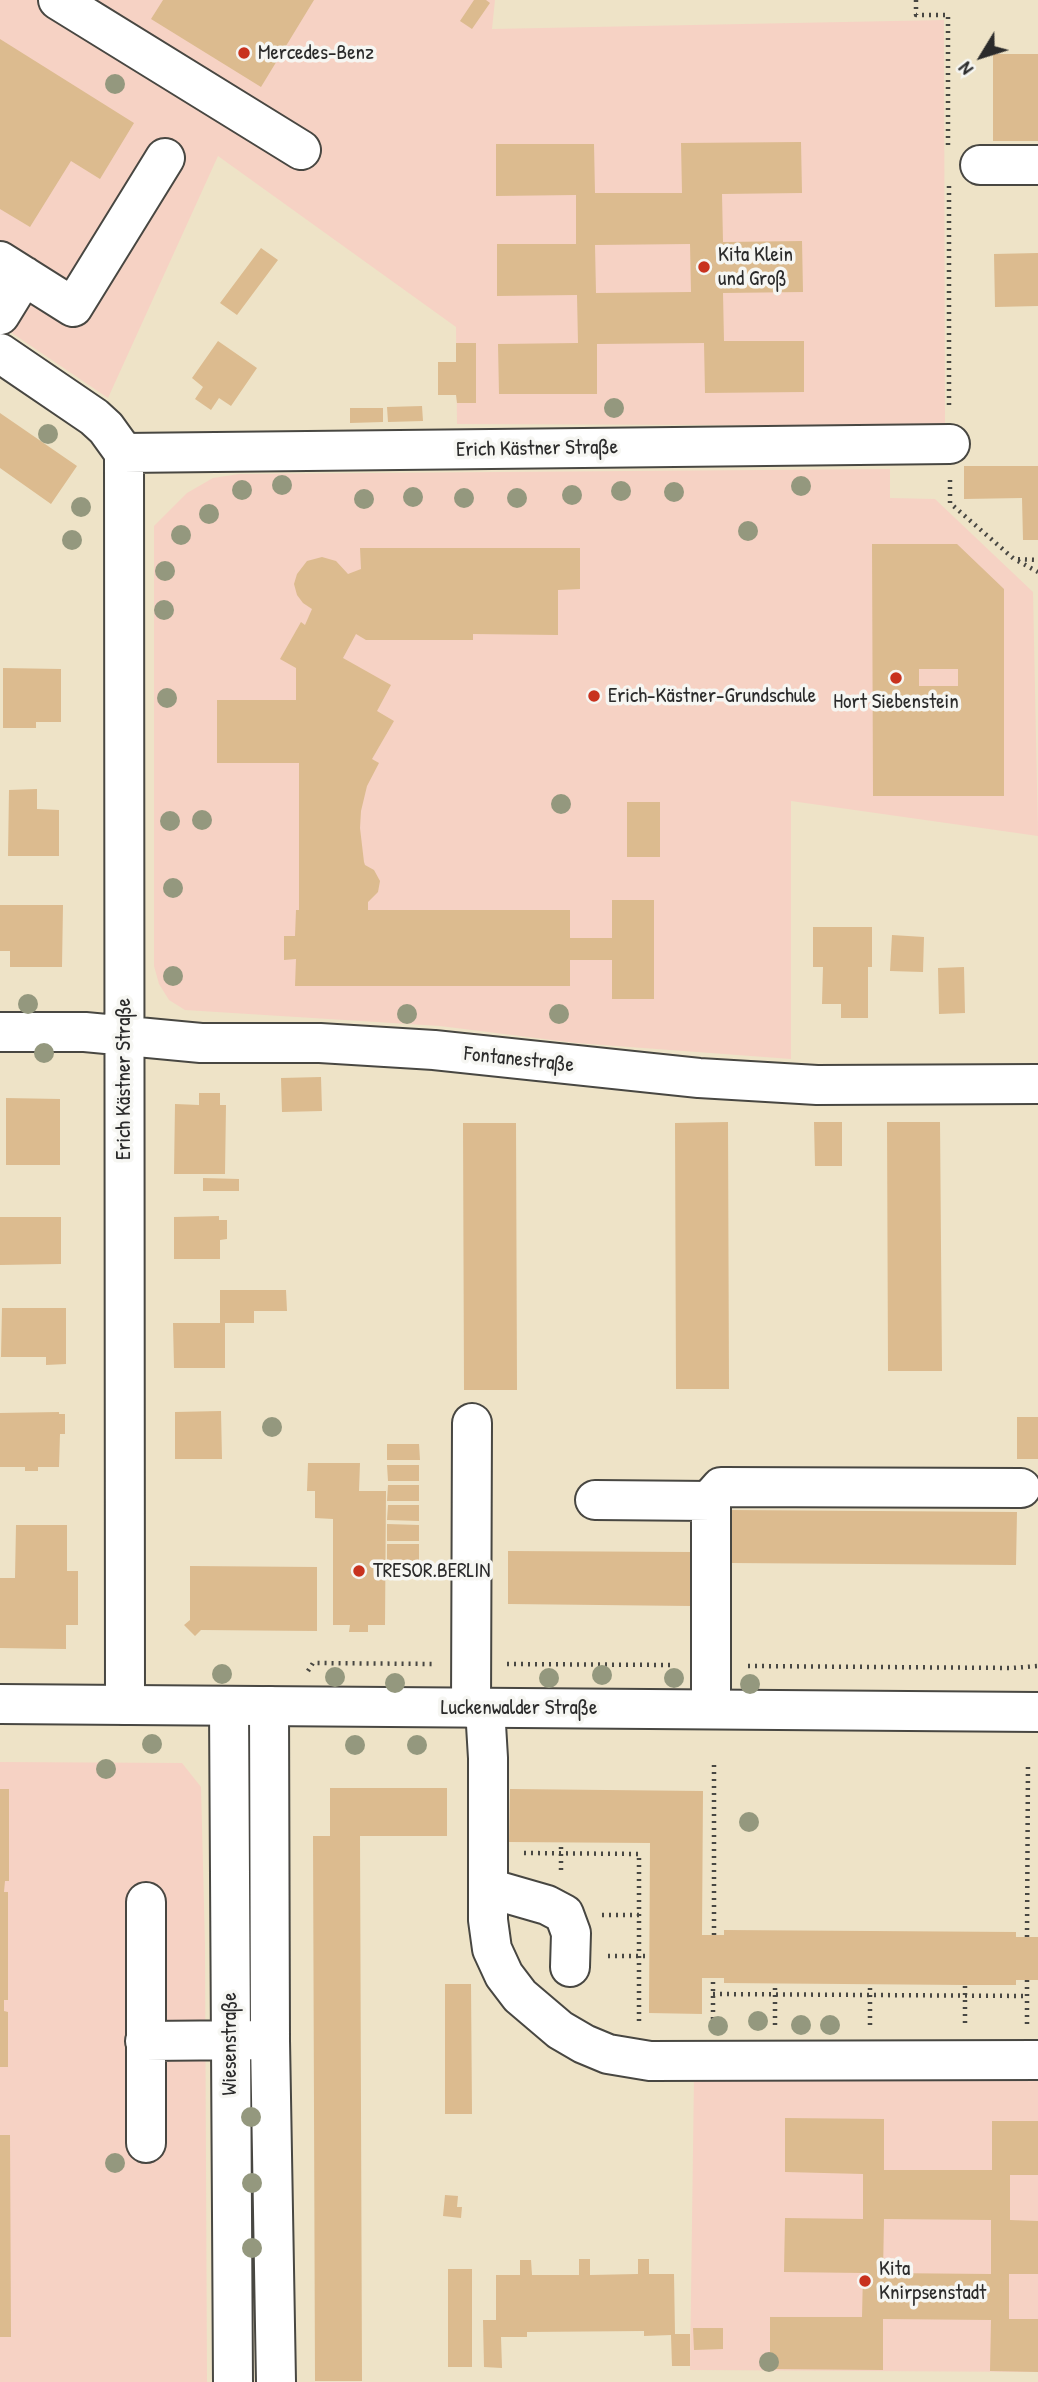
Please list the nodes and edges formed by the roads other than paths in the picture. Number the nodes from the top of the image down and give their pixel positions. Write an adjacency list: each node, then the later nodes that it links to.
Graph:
1 (58, 0): 2 (street)
2 (301, 150)
3 (165, 158): 6 (street)
4 (1038, 165): 5 (street)
5 (959, 166)
6 (12, 268): 7 (street)
7 (0, 315)
8 (0, 353): 10 (street)
9 (950, 444): 10 (street, Erich Kästner Straße)
10 (124, 453): 12 (street, Erich Kästner Straße)
11 (0, 1032): 12 (street, Fontanestraße)
12 (124, 1036): 13 (street, Fontanestraße); 19 (street, Erich Kästner Straße)
13 (1038, 1083)
14 (472, 1423): 22 (street)
15 (1021, 1488): 17 (street)
16 (595, 1500): 17 (street)
17 (711, 1501): 23 (street)
18 (0, 1704): 19 (street, Luckenwalder Straße)
19 (125, 1705): 20 (street, Luckenwalder Straße)
20 (229, 1706): 21 (street, Luckenwalder Straße); 30 (street, Wiesenstraße)
21 (270, 1706): 22 (street, Luckenwalder Straße); 28 (street, Wiesenstraße)
22 (478, 1708): 23 (street, Luckenwalder Straße); 25 (street)
23 (711, 1709): 24 (street, Luckenwalder Straße)
24 (1038, 1712)
25 (488, 1870): 27 (street); 31 (street)
26 (146, 1902): 29 (street)
27 (570, 1966)
28 (270, 2040): 30 (street); 34 (street, Wiesenstraße)
29 (145, 2041): 30 (street); 32 (street)
30 (230, 2041): 33 (street, Wiesenstraße)
31 (1038, 2060)
32 (146, 2143)
33 (233, 2382)
34 (276, 2382)

